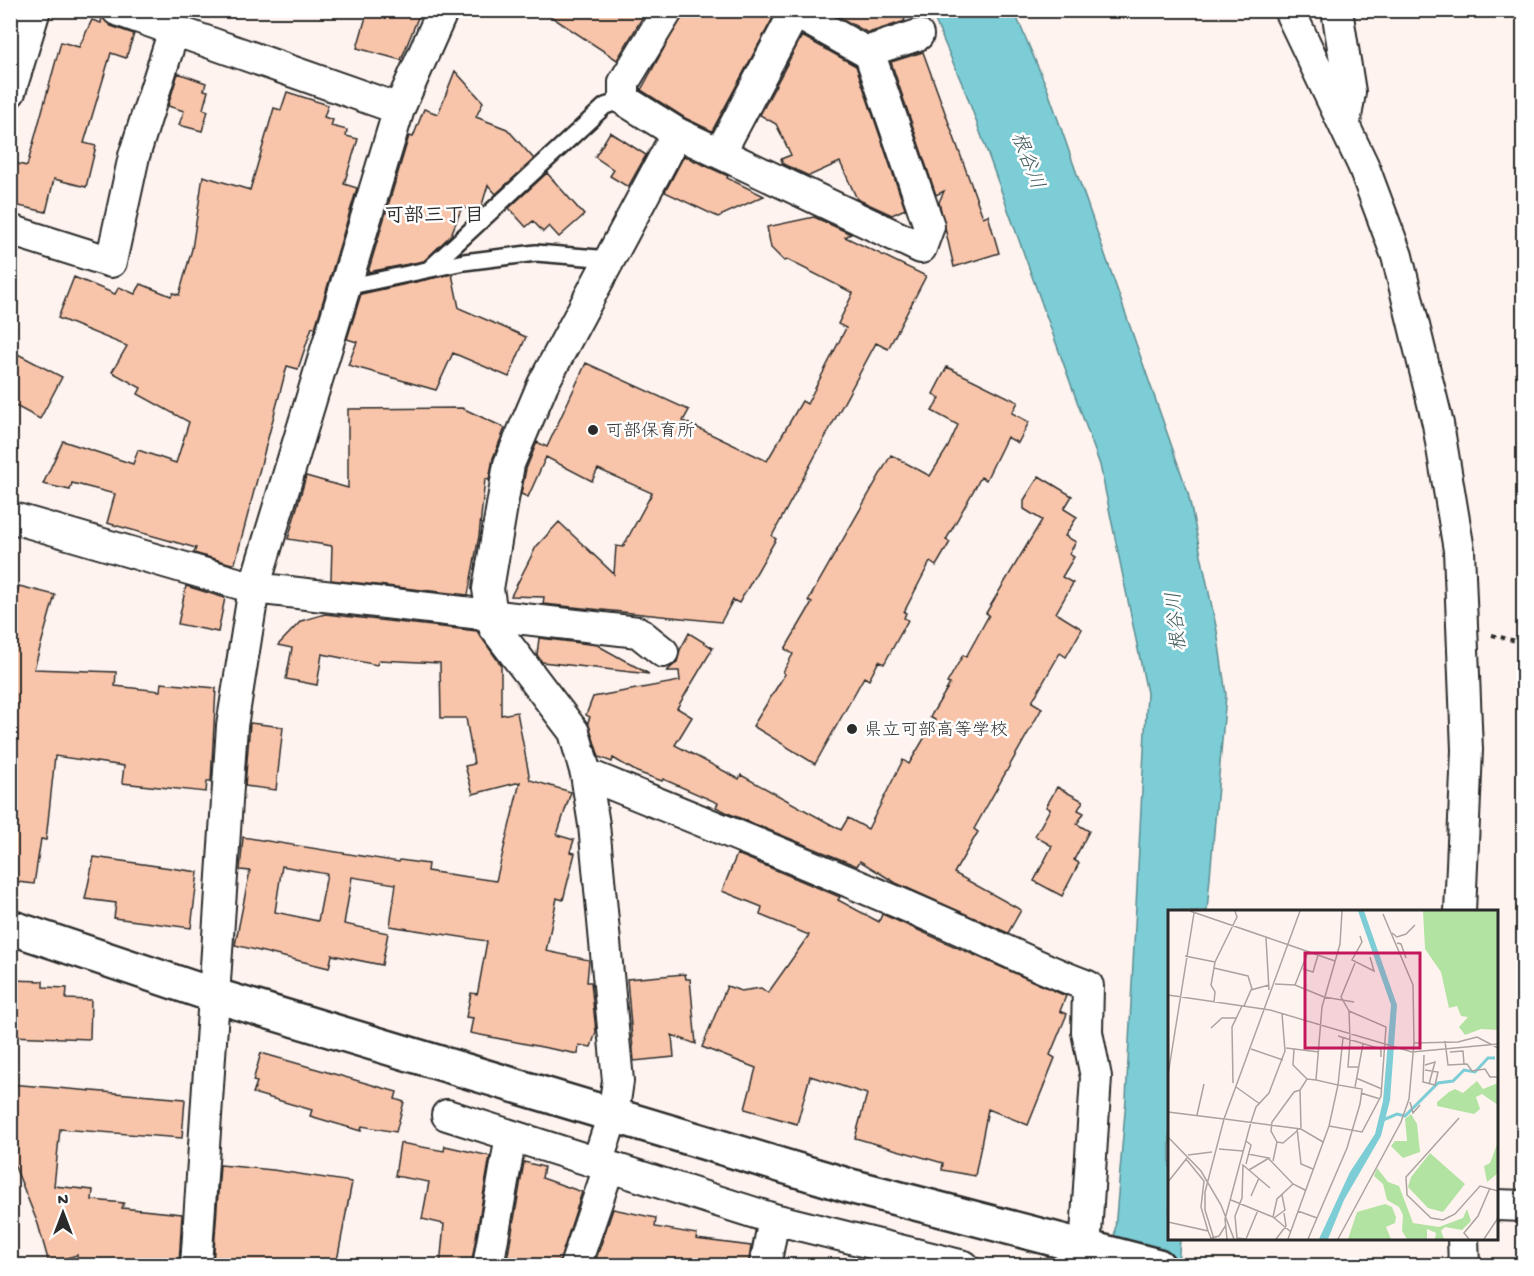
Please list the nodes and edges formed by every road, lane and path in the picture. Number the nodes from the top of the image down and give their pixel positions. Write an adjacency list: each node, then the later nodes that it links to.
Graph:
1 (35, 10): 11 (street)
2 (117, 10): 8 (street)
3 (443, 10): 13 (street)
4 (668, 10): 12 (street)
5 (1289, 10): 14 (street)
6 (1337, 10): 14 (street)
7 (794, 11): 10 (street); 16 (street)
8 (174, 30): 13 (street); 17 (street)
9 (918, 35): 10 (street)
10 (869, 52): 16 (street)
11 (10, 92)
12 (624, 100): 15 (street); 19 (lane)
13 (399, 109): 20 (street)
14 (1345, 124): 28 (street)
15 (677, 133): 16 (street); 18 (street)
16 (720, 153)
17 (10, 230)
18 (610, 259): 19 (lane); 23 (street)
19 (429, 270): 20 (lane)
20 (346, 287): 22 (street)
21 (10, 517): 22 (street)
22 (254, 588): 23 (street); 30 (street)
23 (492, 613): 26 (street); 27 (street)
24 (1485, 634): 25 (path)
25 (1524, 643)
26 (663, 652)
27 (586, 774): 32 (street); 39 (street)
28 (1460, 910)
29 (10, 927): 30 (street)
30 (213, 995): 32 (street); 40 (street)
31 (447, 1115): 33 (street)
32 (613, 1115): 34 (street); 39 (street)
33 (511, 1136): 34 (street); 41 (street)
34 (603, 1165): 37 (street); 42 (street)
35 (1498, 1204): 36 (street)
36 (1524, 1206)
37 (774, 1219): 43 (street); 44 (street)
38 (1463, 1240): 46 (street)
39 (1092, 1256): 45 (street)
40 (196, 1266)
41 (488, 1266)
42 (575, 1266)
43 (765, 1266)
44 (964, 1266)
45 (1158, 1266)
46 (1464, 1266)

